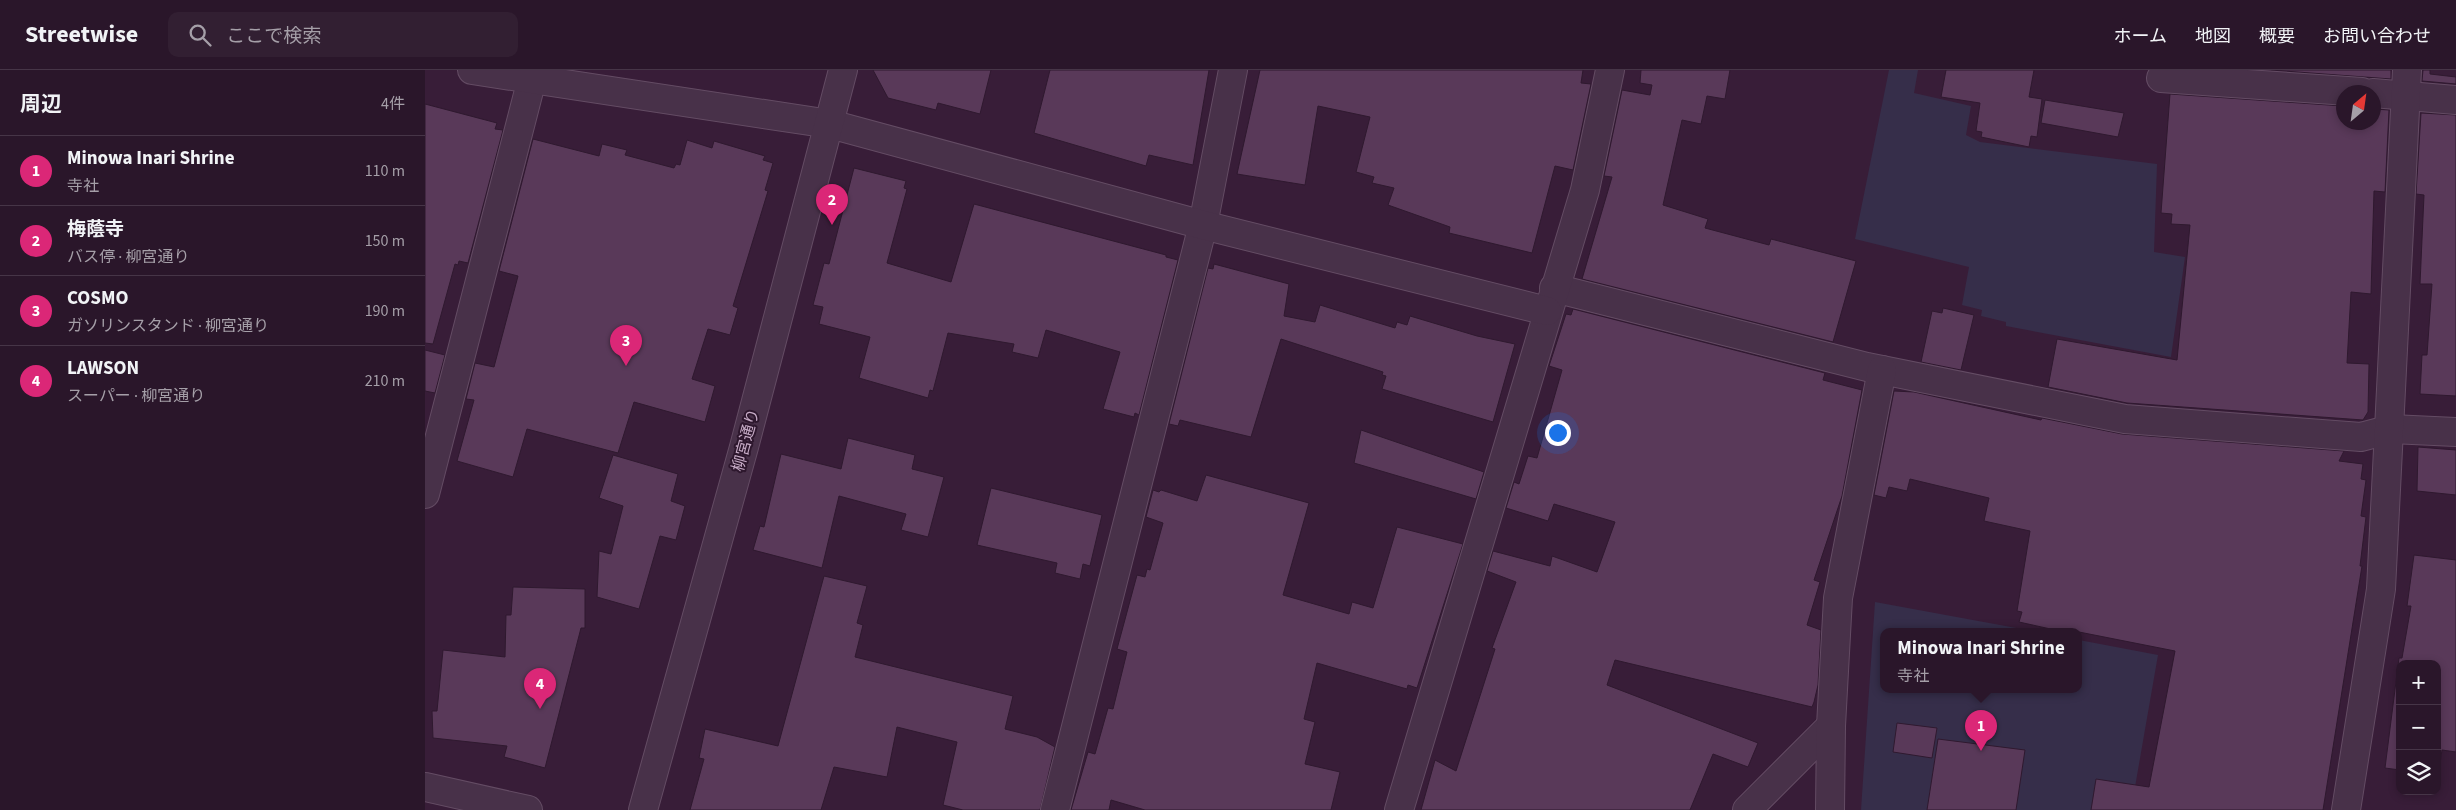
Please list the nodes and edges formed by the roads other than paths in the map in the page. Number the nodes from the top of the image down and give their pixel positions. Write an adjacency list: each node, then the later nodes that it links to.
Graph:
1 (472, 70): 6 (street)
2 (843, 70): 11 (street, 柳宮通り)
3 (1233, 70): 12 (street)
4 (1610, 70): 13 (street)
5 (2161, 78): 8 (street)
6 (532, 79): 11 (street); 17 (street)
7 (2406, 83): 9 (street); 10 (street); 15 (street)
8 (2336, 90)
9 (2381, 91)
10 (2456, 100)
11 (830, 124): 12 (street); 21 (street, 柳宮通り)
12 (1203, 225): 13 (street); 22 (street)
13 (1551, 299): 14 (street); 23 (street)
14 (1882, 370): 15 (street); 18 (street)
15 (2391, 429): 16 (street); 26 (street)
16 (2456, 432)
17 (425, 494)
18 (1831, 726): 24 (street); 25 (street)
19 (425, 787): 20 (street)
20 (528, 810)
21 (643, 810)
22 (1055, 810)
23 (1399, 810)
24 (1747, 810)
25 (1830, 810)
26 (2346, 810)

